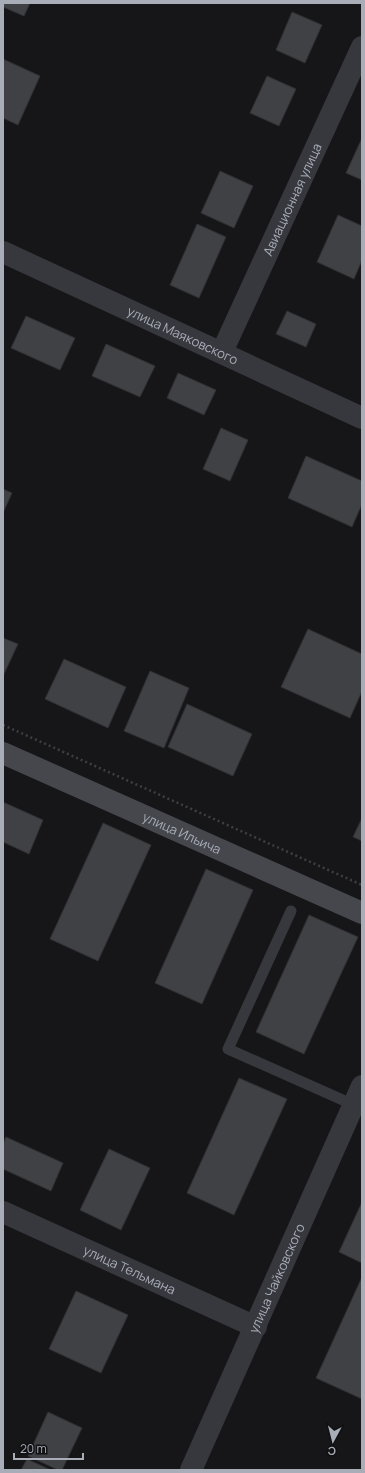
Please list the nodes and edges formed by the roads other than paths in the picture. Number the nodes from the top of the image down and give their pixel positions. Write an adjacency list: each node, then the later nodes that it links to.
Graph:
1 (362, 48): 3 (street, Авиационная улица)
2 (3, 252): 3 (street, улица Маяковского)
3 (222, 352): 4 (street, улица Маяковского)
4 (362, 418)
5 (3, 752): 7 (street, улица Ильича)
6 (291, 911): 8 (lane)
7 (362, 913)
8 (358, 1095): 10 (street, улица Чайковского)
9 (3, 1212): 10 (street, улица Тельмана)
10 (256, 1328): 11 (street, улица Чайковского)
11 (191, 1470)

